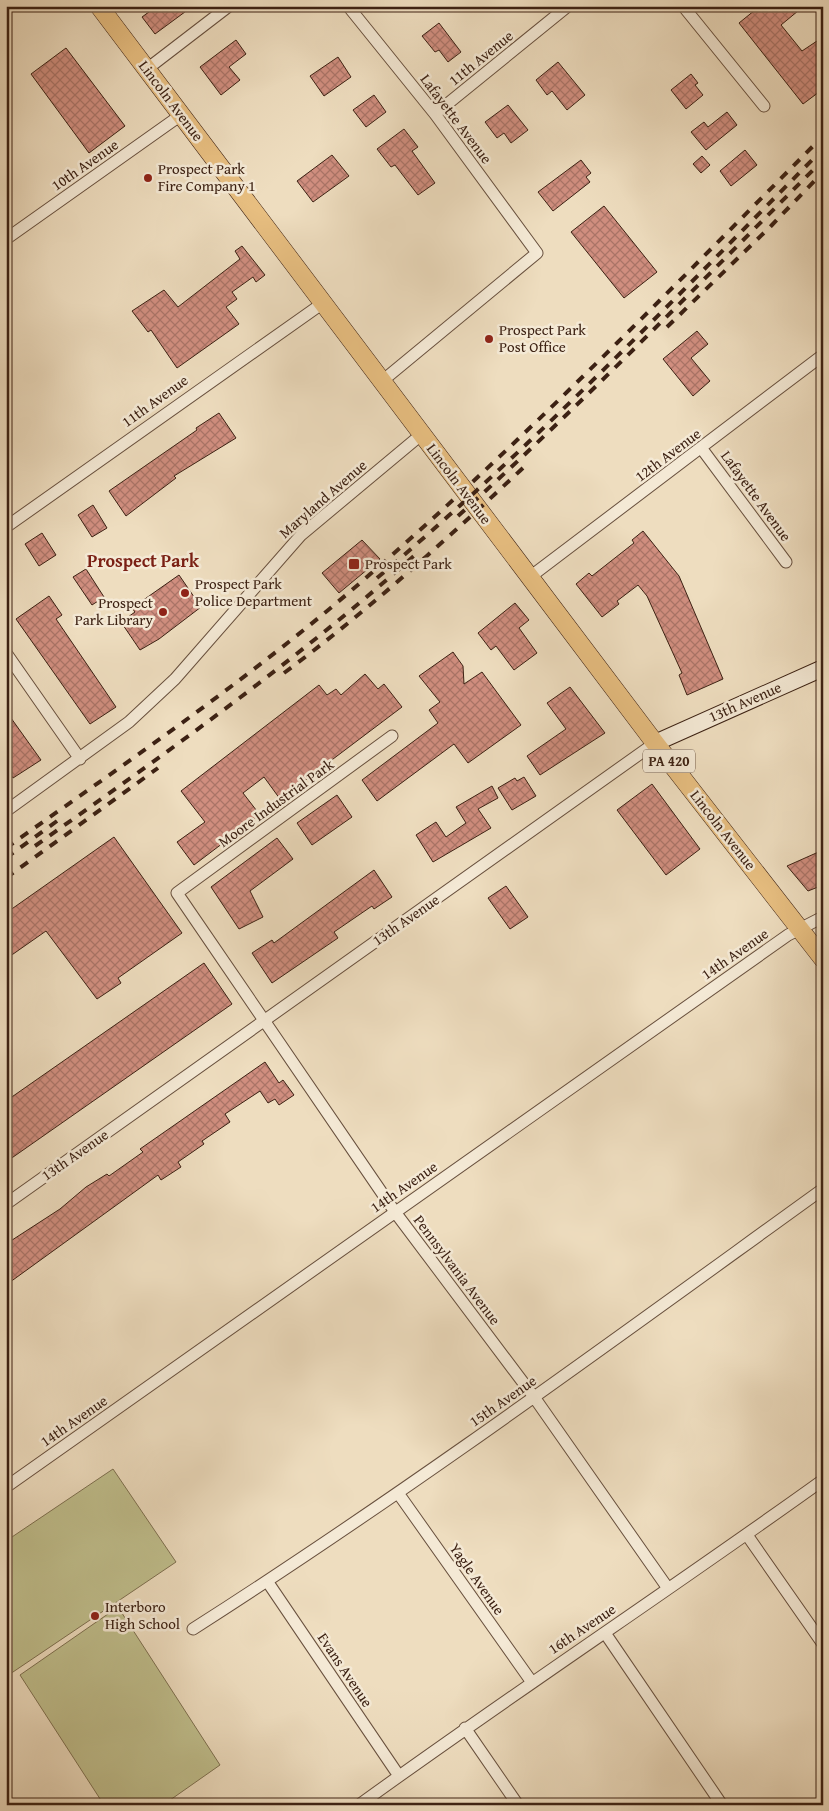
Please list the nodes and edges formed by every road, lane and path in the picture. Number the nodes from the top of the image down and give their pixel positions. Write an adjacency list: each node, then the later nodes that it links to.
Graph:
1 (100, 6): 6 (main road, Lincoln Avenue / PA 420)
2 (229, 6): 6 (street)
3 (348, 6): 8 (street, Lafayette Avenue)
4 (568, 6): 8 (street, 11th Avenue)
5 (683, 6): 7 (street)
6 (147, 69): 9 (main road, Lincoln Avenue / PA 420)
7 (764, 106)
8 (435, 114): 13 (street, Lafayette Avenue)
9 (181, 115): 10 (street, 10th Avenue); 11 (main road, Lincoln Avenue / PA 420)
10 (6, 239)
11 (324, 302): 13 (main road, Lincoln Avenue / PA 420); 16 (street, 11th Avenue)
12 (823, 355): 15 (street, 12th Avenue)
13 (381, 382): 14 (main road, Lincoln Avenue / PA 420)
14 (422, 434): 18 (main road, Lincoln Avenue / PA 420); 23 (street, Maryland Avenue)
15 (702, 448): 17 (street, Lafayette Avenue); 18 (street, 12th Avenue)
16 (6, 527)
17 (786, 562)
18 (530, 577): 22 (main road, Lincoln Avenue / PA 420)
19 (6, 653): 23 (street)
20 (823, 668): 22 (street, 13th Avenue)
21 (392, 736): 25 (street, Moore Industrial Park)
22 (655, 743): 27 (main road, Lincoln Avenue / PA 420); 29 (street, 13th Avenue)
23 (80, 759): 24 (street, Maryland Avenue)
24 (6, 811)
25 (177, 894): 29 (street, Pennsylvania Avenue)
26 (823, 917): 27 (street, 14th Avenue)
27 (799, 928): 28 (main road, Lincoln Avenue / PA 420); 32 (street, 14th Avenue)
28 (823, 959)
29 (263, 1021): 31 (street, 13th Avenue); 32 (street, Pennsylvania Avenue)
30 (823, 1189): 33 (street, 15th Avenue)
31 (6, 1204)
32 (395, 1212): 33 (street, Pennsylvania Avenue); 35 (street, 14th Avenue)
33 (534, 1398): 36 (street, 15th Avenue); 39 (street, Pennsylvania Avenue)
34 (823, 1480): 37 (street, 16th Avenue)
35 (6, 1487)
36 (398, 1493): 38 (street, 15th Avenue); 43 (street, Yagle Avenue)
37 (747, 1535): 39 (street, 16th Avenue); 42 (street)
38 (267, 1581): 40 (street, 15th Avenue); 45 (street, Evans Avenue)
39 (667, 1587): 41 (street, 16th Avenue)
40 (193, 1629)
41 (605, 1632): 43 (street, 16th Avenue); 48 (street)
42 (823, 1644)
43 (531, 1681): 44 (street, 16th Avenue)
44 (465, 1728): 45 (street, 16th Avenue); 47 (street)
45 (399, 1776): 46 (street, 16th Avenue)
46 (359, 1805)
47 (518, 1805)
48 (722, 1805)

